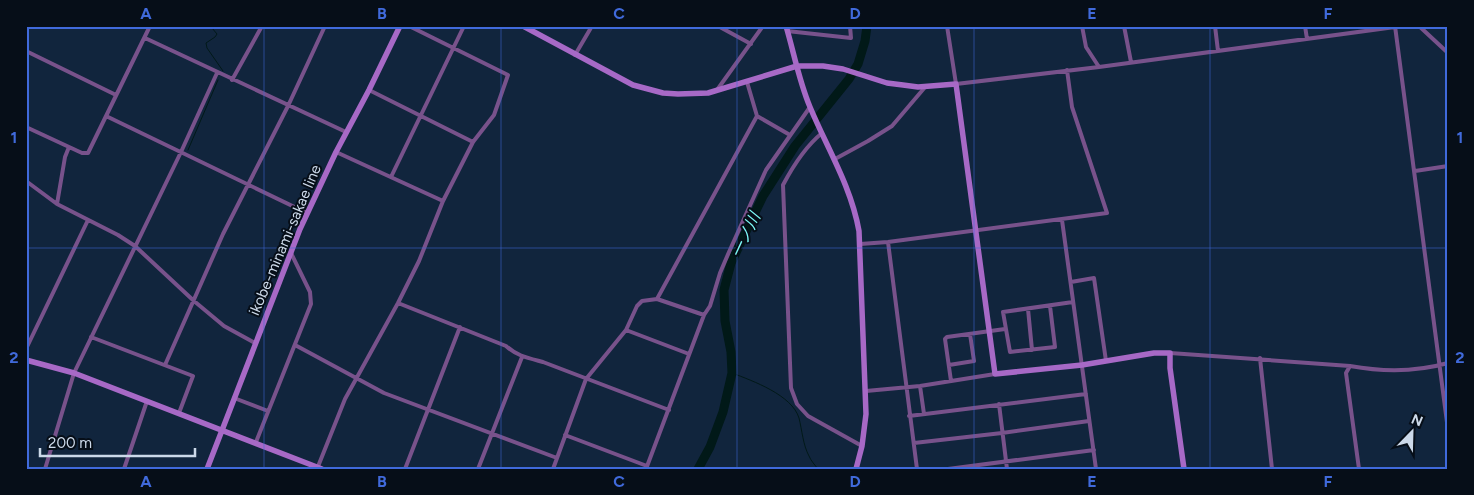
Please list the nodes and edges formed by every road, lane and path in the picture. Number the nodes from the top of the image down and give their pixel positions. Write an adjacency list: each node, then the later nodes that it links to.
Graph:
1 (150, 26): 20 (street)
2 (262, 26): 33 (street)
3 (325, 26): 40 (street)
4 (400, 26): 37 (street, ikobe-minami-sakae line)
5 (409, 26): 23 (street)
6 (464, 26): 23 (street)
7 (522, 26): 27 (street)
8 (592, 26): 27 (street)
9 (718, 26): 22 (street)
10 (763, 26): 22 (street)
11 (850, 26): 19 (street)
12 (946, 26): 35 (street)
13 (1082, 26): 30 (street)
14 (1124, 26): 28 (street)
15 (1215, 26): 25 (street)
16 (1305, 26): 21 (street)
17 (1395, 26): 21 (street); 55 (street)
18 (1420, 26): 26 (street)
19 (787, 28): 29 (street)
20 (145, 38): 32 (street); 39 (street)
21 (1307, 39): 25 (street)
22 (751, 44): 38 (street)
23 (453, 48): 42 (street); 49 (street)
24 (26, 50): 39 (street)
25 (1218, 51): 28 (street)
26 (1448, 53)
27 (575, 55): 38 (street)
28 (1131, 62): 30 (street)
29 (797, 66): 34 (street); 36 (street); 41 (street)
30 (1099, 67): 31 (street)
31 (1067, 70): 35 (street); 63 (street)
32 (217, 73): 33 (street); 51 (street)
33 (232, 80): 40 (street)
34 (747, 82): 38 (street); 44 (street)
35 (956, 84): 36 (street); 64 (street)
36 (926, 86): 53 (street)
37 (368, 90): 42 (street); 47 (street, ikobe-minami-sakae line)
38 (718, 90)
39 (116, 95): 43 (street)
40 (288, 106): 47 (street); 58 (street)
41 (811, 109): 46 (street); 48 (street)
42 (420, 115): 49 (street); 56 (street)
43 (106, 116): 50 (street); 51 (street)
44 (757, 116): 48 (street); 70 (street)
45 (26, 127): 50 (street)
46 (821, 131): 53 (street); 125 (street)
47 (346, 132): 52 (street, ikobe-minami-sakae line)
48 (790, 135): 76 (street)
49 (473, 142): 59 (street)
50 (69, 147): 60 (street)
51 (181, 152): 58 (street); 67 (street)
52 (336, 152): 56 (street); 61 (street, ikobe-minami-sakae line)
53 (835, 160): 66 (street)
54 (1448, 166): 55 (street)
55 (1414, 171): 98 (street)
56 (391, 177): 59 (street)
57 (26, 181): 60 (street)
58 (248, 184): 61 (street); 71 (street)
59 (443, 202): 73 (street)
60 (57, 204): 62 (street)
61 (307, 213): 68 (street, ikobe-minami-sakae line)
62 (88, 220): 67 (street); 85 (street)
63 (1062, 220): 64 (street); 69 (street)
64 (975, 230): 65 (street); 80 (street)
65 (888, 242): 66 (street); 105 (street)
66 (860, 244): 106 (street)
67 (135, 246): 71 (street); 82 (street)
68 (290, 252): 83 (street, ikobe-minami-sakae line); 84 (street)
69 (1071, 282): 72 (street); 92 (street)
70 (656, 299): 76 (street); 79 (street)
71 (194, 301): 83 (street); 94 (street)
72 (1072, 302): 74 (street); 96 (street)
73 (398, 303): 77 (street); 101 (street)
74 (1050, 306): 75 (street); 86 (street)
75 (1028, 309): 78 (street); 86 (street)
76 (704, 315): 88 (street)
77 (460, 327): 89 (street); 111 (street)
78 (1005, 329): 80 (street); 86 (street)
79 (626, 330): 88 (street); 102 (street)
80 (988, 331): 81 (street); 100 (street)
81 (970, 334): 95 (street); 95 (street)
82 (91, 337): 94 (street); 99 (street)
83 (256, 343): 108 (street, ikobe-minami-sakae line)
84 (295, 345): 101 (street); 113 (street)
85 (26, 349)
86 (1032, 350)
87 (1170, 353): 90 (street); 92 (street); 142 (street)
88 (689, 354): 112 (street)
89 (522, 357): 102 (street); 121 (street)
90 (1260, 358): 97 (street); 143 (street)
91 (26, 360): 99 (street)
92 (1106, 361): 96 (street)
93 (1448, 363): 98 (street)
94 (165, 365): 114 (street)
95 (949, 365): 103 (street)
96 (1082, 365): 100 (street); 107 (street)
97 (1350, 366): 98 (street); 144 (street)
98 (1439, 366): 119 (street)
99 (74, 373): 109 (street); 131 (street)
100 (994, 374): 103 (street)
101 (356, 378): 111 (street); 130 (street)
102 (586, 379): 112 (street); 122 (street)
103 (950, 381): 104 (street)
104 (920, 386): 105 (street); 115 (street)
105 (905, 387): 106 (street); 116 (street)
106 (866, 392): 125 (street)
107 (1086, 394): 110 (street); 117 (street)
108 (234, 398): 113 (street); 118 (street, ikobe-minami-sakae line)
109 (147, 400): 114 (street); 132 (street)
110 (999, 404): 115 (street); 120 (street)
111 (428, 410): 121 (street); 134 (street)
112 (669, 410): 129 (street)
113 (268, 411): 123 (street)
114 (179, 413): 118 (street)
115 (924, 414): 116 (street)
116 (909, 416): 124 (street)
117 (1089, 421): 120 (street); 126 (street)
118 (222, 429): 123 (street); 133 (street, ikobe-minami-sakae line)
119 (1448, 430)
120 (1002, 433): 124 (street); 128 (street)
121 (492, 434): 127 (street); 135 (street)
122 (565, 435): 127 (street); 129 (street)
123 (256, 442): 130 (street)
124 (914, 443): 138 (street)
125 (862, 446): 137 (street)
126 (1094, 450): 128 (street); 141 (street)
127 (556, 458): 136 (street)
128 (1006, 462): 139 (street); 140 (street)
129 (647, 467)
130 (319, 468)
131 (45, 469)
132 (124, 469)
133 (207, 469)
134 (405, 469)
135 (478, 469)
136 (553, 469)
137 (856, 469)
138 (917, 469)
139 (948, 469)
140 (1007, 469)
141 (1096, 469)
142 (1184, 469)
143 (1272, 469)
144 (1360, 469)

